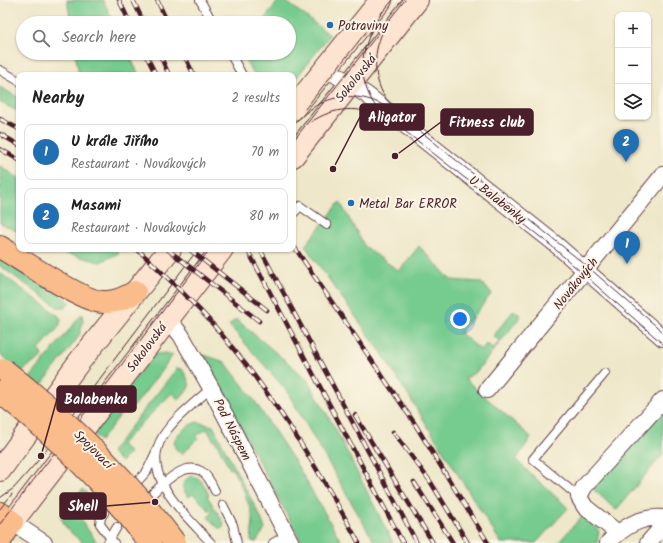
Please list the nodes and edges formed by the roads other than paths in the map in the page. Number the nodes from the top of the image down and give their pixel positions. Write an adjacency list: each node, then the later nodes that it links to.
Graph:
1 (200, 0): 4 (lane)
2 (381, 0): 6 (main road)
3 (417, 0): 10 (main road, Sokolovská)
4 (209, 16)
5 (234, 60): 8 (lane)
6 (327, 69): 10 (street, U Balabenky); 11 (main road)
7 (0, 70): 9 (lane)
8 (240, 72)
9 (16, 79)
10 (359, 90): 12 (main road, Sokolovská); 19 (street, U Balabenky)
11 (296, 105)
12 (296, 153)
13 (663, 175): 19 (street, Novákových)
14 (296, 211): 15 (lane)
15 (327, 225)
16 (0, 247): 20 (main road)
17 (168, 252): 20 (main road)
18 (220, 252): 21 (main road, Sokolovská)
19 (586, 270): 22 (street, U Balabenky); 26 (street, Novákových)
20 (135, 292): 30 (main road)
21 (168, 319): 25 (street, Pod Náspem); 38 (main road, Sokolovská)
22 (663, 338)
23 (2, 369): 47 (main road, Spojovací, bridge)
24 (605, 373): 35 (lane)
25 (211, 388): 29 (lane); 42 (street, Pod Náspem)
26 (487, 390)
27 (0, 392): 46 (main road, Spojovací, bridge)
28 (663, 400): 35 (street)
29 (159, 443): 31 (lane); 32 (lane)
30 (0, 470)
31 (138, 482)
32 (163, 483): 33 (lane); 34 (lane); 48 (lane)
33 (216, 491)
34 (150, 496)
35 (579, 497): 41 (street)
36 (223, 505): 49 (lane)
37 (104, 513): 44 (lane)
38 (6, 517): 43 (main road); 45 (street)
39 (117, 527): 44 (lane)
40 (662, 528): 41 (street); 51 (street)
41 (613, 538)
42 (289, 539): 50 (lane)
43 (0, 541)
44 (109, 542)
45 (44, 543)
46 (150, 543)
47 (175, 543)
48 (210, 543)
49 (237, 543)
50 (273, 543)
51 (648, 543)

